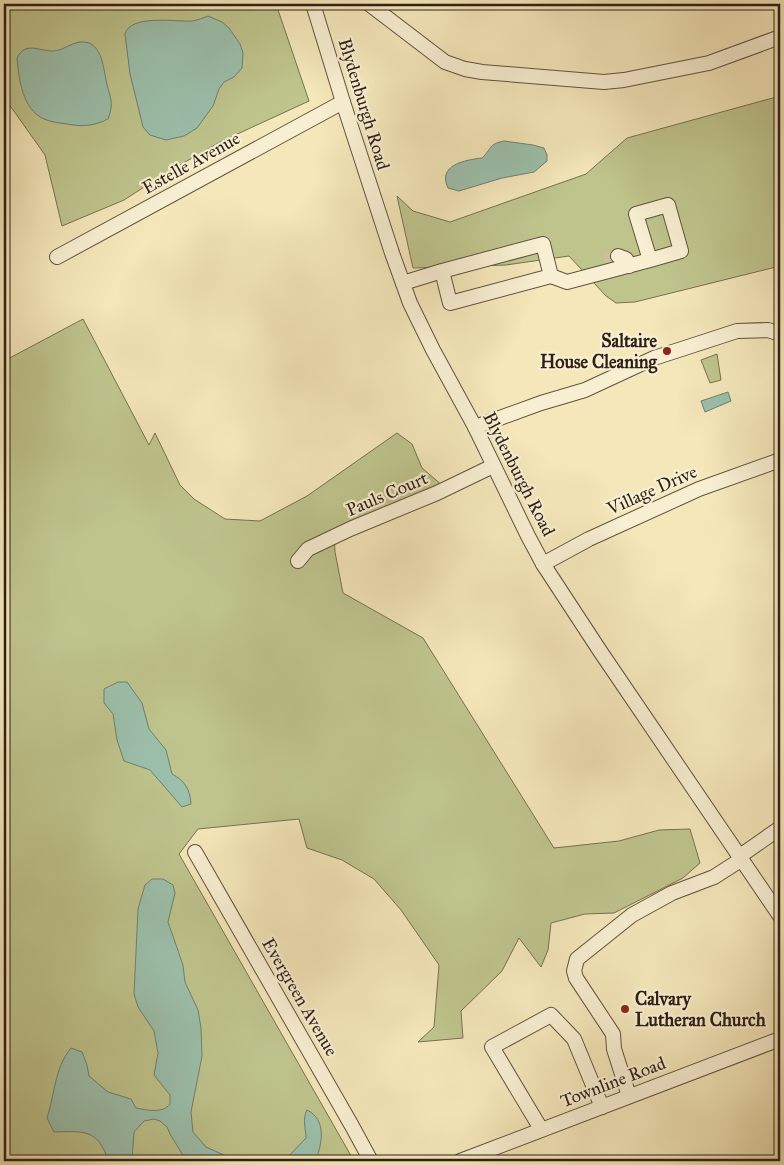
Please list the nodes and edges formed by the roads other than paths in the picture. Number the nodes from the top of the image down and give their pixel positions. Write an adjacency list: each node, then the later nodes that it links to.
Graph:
1 (314, 4): 4 (street, Blydenburgh Road)
2 (369, 4): 3 (street)
3 (780, 38)
4 (343, 102): 6 (street, Estelle Avenue); 13 (street, Blydenburgh Road)
5 (618, 256): 9 (street)
6 (57, 257)
7 (650, 260): 9 (street)
8 (604, 261): 11 (street)
9 (629, 266): 11 (street)
10 (442, 270): 12 (street); 12 (street); 13 (street)
11 (599, 274): 12 (street)
12 (552, 276)
13 (403, 283): 15 (street, Blydenburgh Road)
14 (780, 334): 15 (street)
15 (475, 427): 17 (street, Blydenburgh Road)
16 (780, 460): 19 (street, Village Drive)
17 (493, 466): 18 (street, Pauls Court); 19 (street, Blydenburgh Road)
18 (298, 561)
19 (543, 564): 22 (street, Blydenburgh Road)
20 (780, 828): 22 (street)
21 (195, 852): 28 (street, Evergreen Avenue)
22 (741, 857): 23 (street, Blydenburgh Road); 25 (street)
23 (780, 916)
24 (780, 1039): 25 (street, Townline Road)
25 (629, 1096): 26 (street, Townline Road)
26 (602, 1107): 27 (street, Townline Road); 27 (street)
27 (541, 1129): 29 (street, Townline Road)
28 (371, 1161)
29 (460, 1161)

